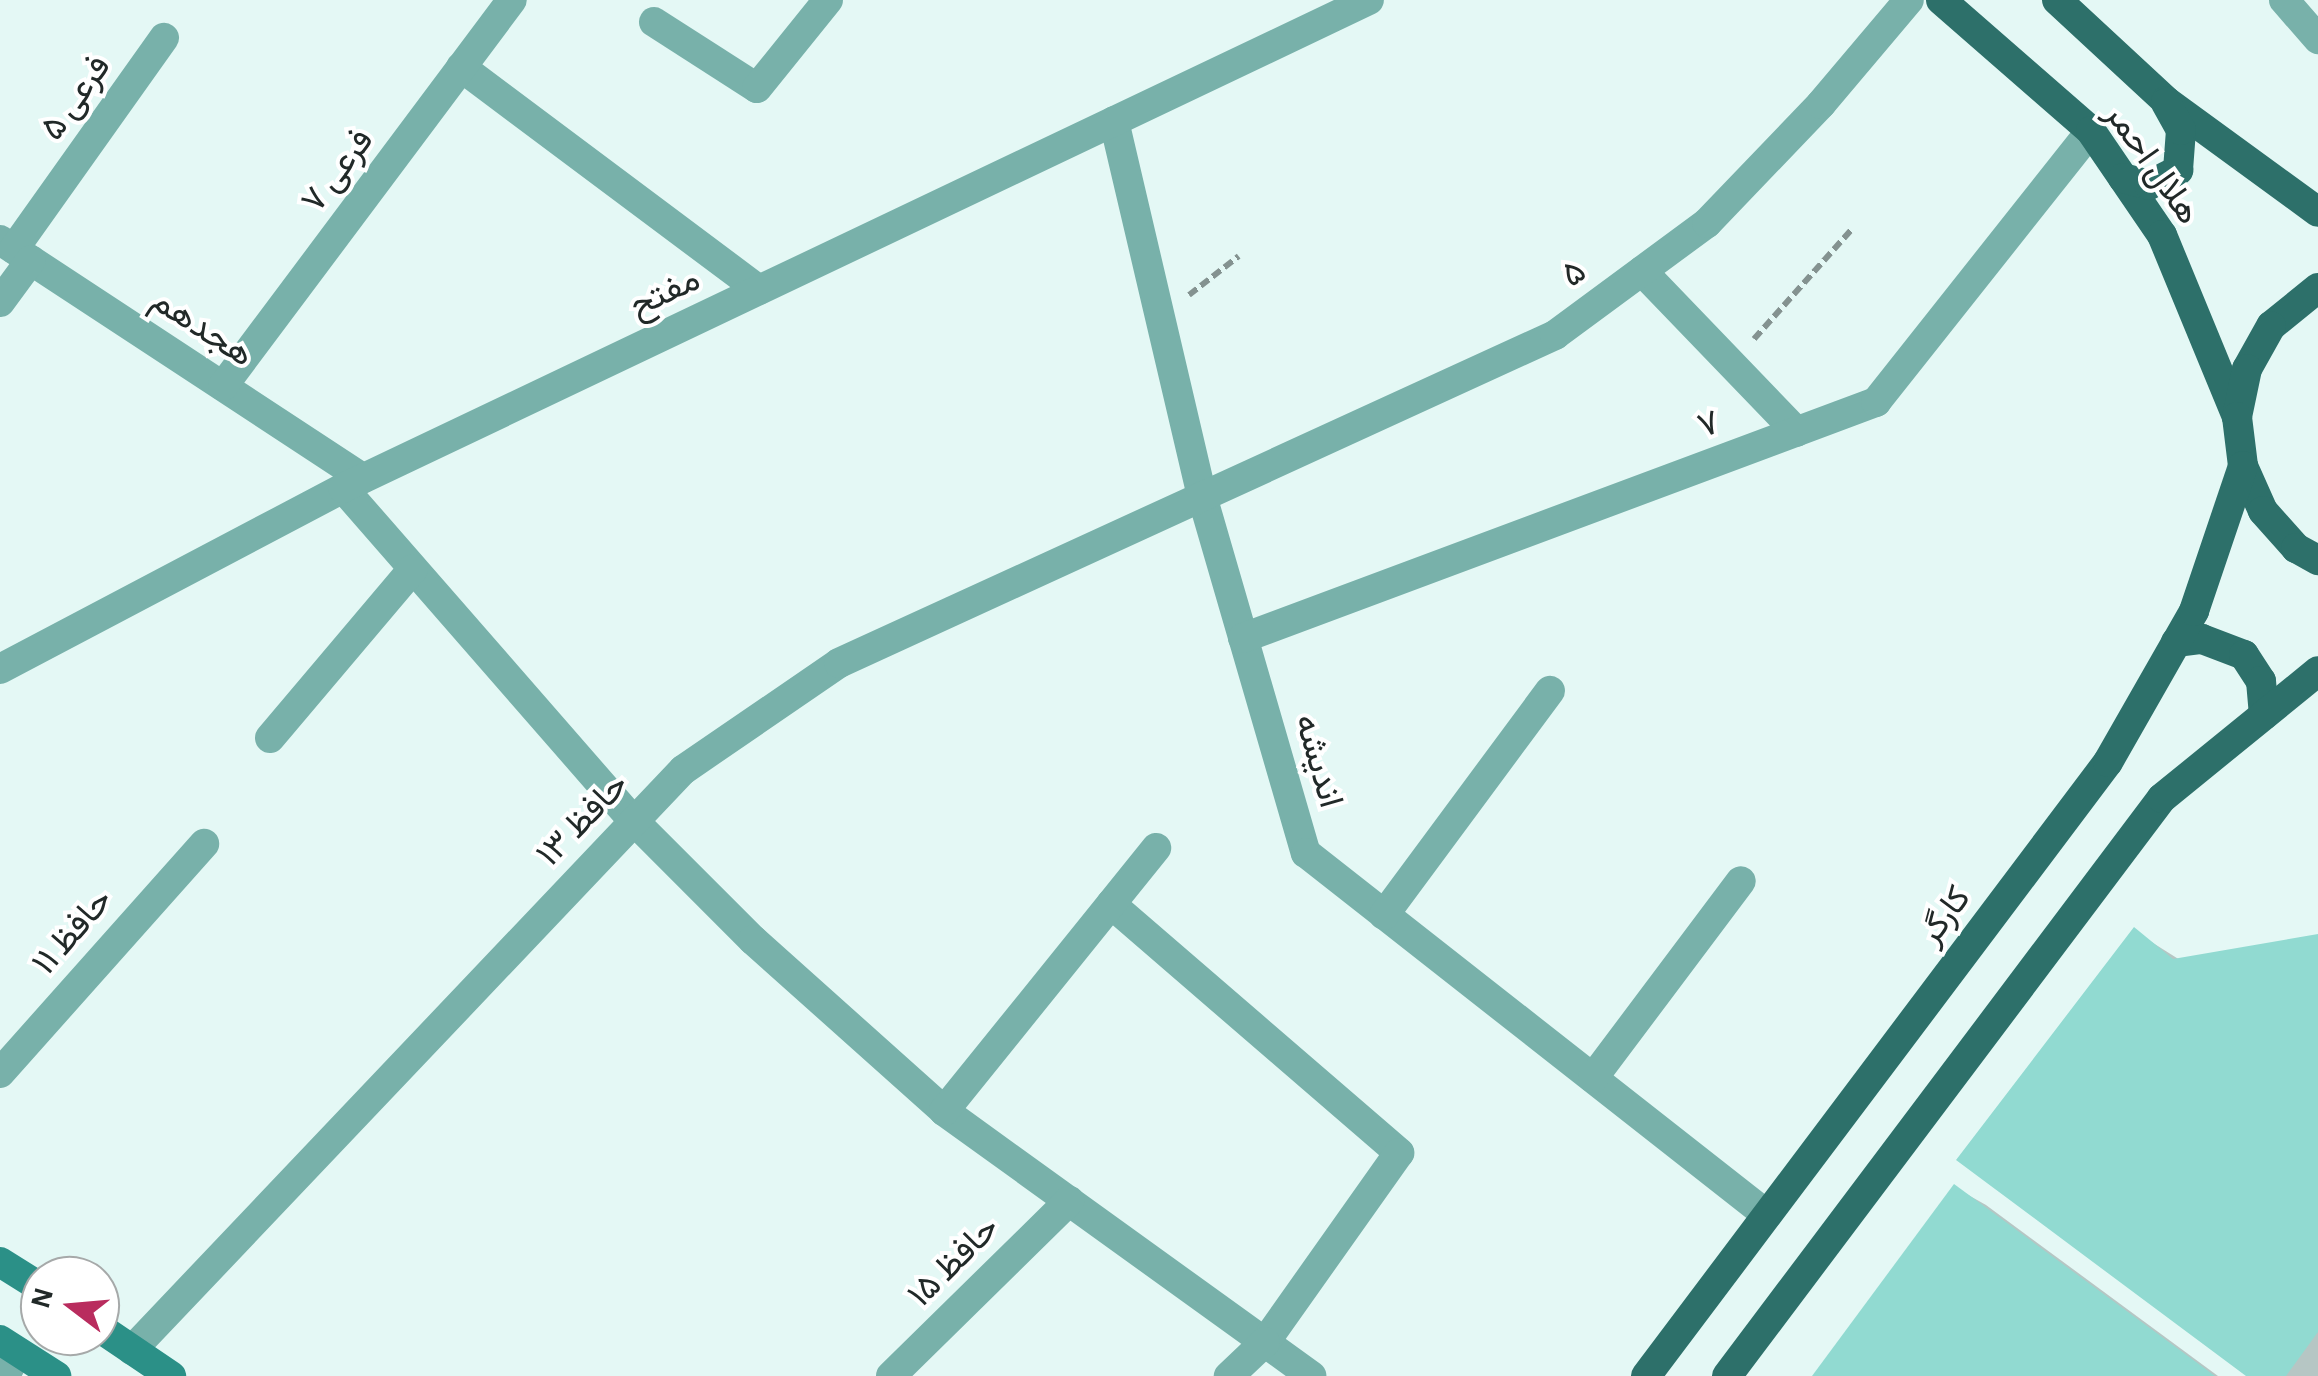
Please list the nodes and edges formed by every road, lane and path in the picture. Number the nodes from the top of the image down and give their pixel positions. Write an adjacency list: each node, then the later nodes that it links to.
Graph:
1 (512, 0): 11 (street, فرعی ۷)
2 (828, 0): 8 (street)
3 (1909, 0): 20 (street, ۵)
4 (1941, 0): 14 (main road, هلال احمر)
5 (2058, 0): 12 (main road, هلال احمر)
6 (1365, 1): 13 (street, مفتح)
7 (2297, 4): 10 (street)
8 (654, 22)
9 (164, 38): 18 (street, فرعی ۵)
10 (2318, 39)
11 (462, 68): 22 (street); 26 (street, فرعی ۷)
12 (2166, 101): 15 (main road); 16 (main road, هلال احمر)
13 (1114, 122): 22 (street, مفتح); 24 (street, اندیشه)
14 (2091, 132): 15 (main road, هلال احمر); 28 (street, ۷)
15 (2123, 178): 27 (main road, هلال احمر)
16 (2318, 212)
17 (1853, 228): 25 (path)
18 (15, 250): 23 (street, فرعی ۵); 26 (street, هجدهم)
19 (1239, 256): 24 (path)
20 (1642, 271): 25 (street); 31 (street, ۵)
21 (2318, 288): 27 (main road)
22 (759, 290): 30 (street, مفتح)
23 (0, 302)
24 (1161, 317): 31 (street, اندیشه)
25 (1732, 364): 28 (street)
26 (224, 386): 30 (street, هجدهم)
27 (2237, 417): 29 (main road)
28 (1797, 432): 34 (street, ۷)
29 (2242, 466): 32 (main road); 35 (main road, کارگر)
30 (353, 483): 33 (street, هجدهم); 36 (street, مفتح)
31 (1202, 496): 34 (street, اندیشه); 41 (street, حافظ ۱۳)
32 (2318, 560)
33 (412, 568): 40 (street); 41 (street, هجدهم)
34 (1244, 638): 46 (street, اندیشه)
35 (2176, 642): 39 (main road); 51 (main road, کارگر)
36 (0, 669)
37 (2318, 671): 39 (main road)
38 (1550, 691): 46 (street)
39 (2264, 715): 62 (main road)
40 (270, 738)
41 (634, 821): 49 (street, هجدهم); 54 (street, حافظ ۱۳)
42 (204, 844): 47 (street, حافظ ۱۱)
43 (1156, 848): 45 (street)
44 (1741, 881): 48 (street)
45 (1111, 904): 49 (street); 53 (street)
46 (1384, 916): 48 (street, اندیشه)
47 (0, 1073)
48 (1593, 1078): 51 (street, اندیشه)
49 (944, 1111): 50 (street, هجدهم)
50 (1069, 1201): 53 (street, هجدهم); 58 (street, حافظ ۱۵)
51 (1767, 1216): 61 (main road, کارگر)
52 (120, 1342): 54 (street)
53 (1265, 1342): 59 (street); 60 (street, هجدهم)
54 (132, 1350): 57 (street)
55 (7, 1356): 56 (street)
56 (56, 1376)
57 (171, 1376)
58 (891, 1376)
59 (1229, 1376)
60 (1312, 1376)
61 (1646, 1376)
62 (1727, 1376)

